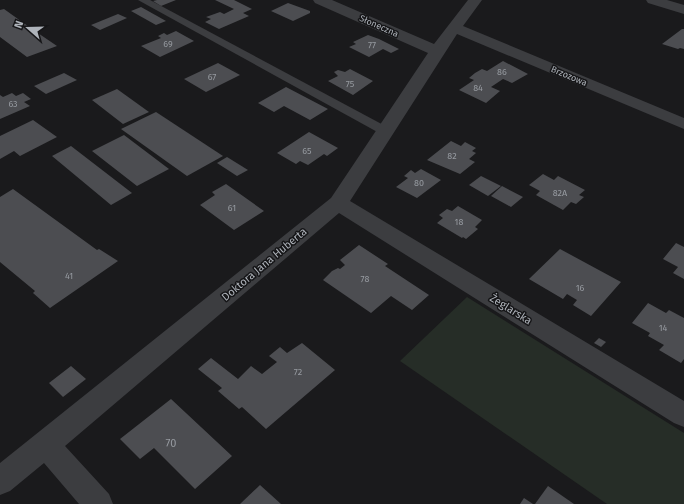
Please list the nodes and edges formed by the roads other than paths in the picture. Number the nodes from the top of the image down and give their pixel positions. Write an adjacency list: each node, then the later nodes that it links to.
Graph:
1 (143, 0): 9 (lane)
2 (320, 0): 7 (street, Słoneczna)
3 (475, 0): 6 (street, Doktora Jana Huberta)
4 (653, 0): 5 (street)
5 (684, 10)
6 (454, 28): 7 (street, Doktora Jana Huberta); 8 (street, Brzozowa)
7 (437, 51): 9 (street, Doktora Jana Huberta)
8 (684, 124)
9 (385, 131): 10 (street, Doktora Jana Huberta)
10 (338, 203): 11 (street, Żeglarska); 12 (street, Doktora Jana Huberta)
11 (684, 415)
12 (46, 445): 13 (street, Doktora Jana Huberta); 14 (street)
13 (0, 481)
14 (98, 504)

